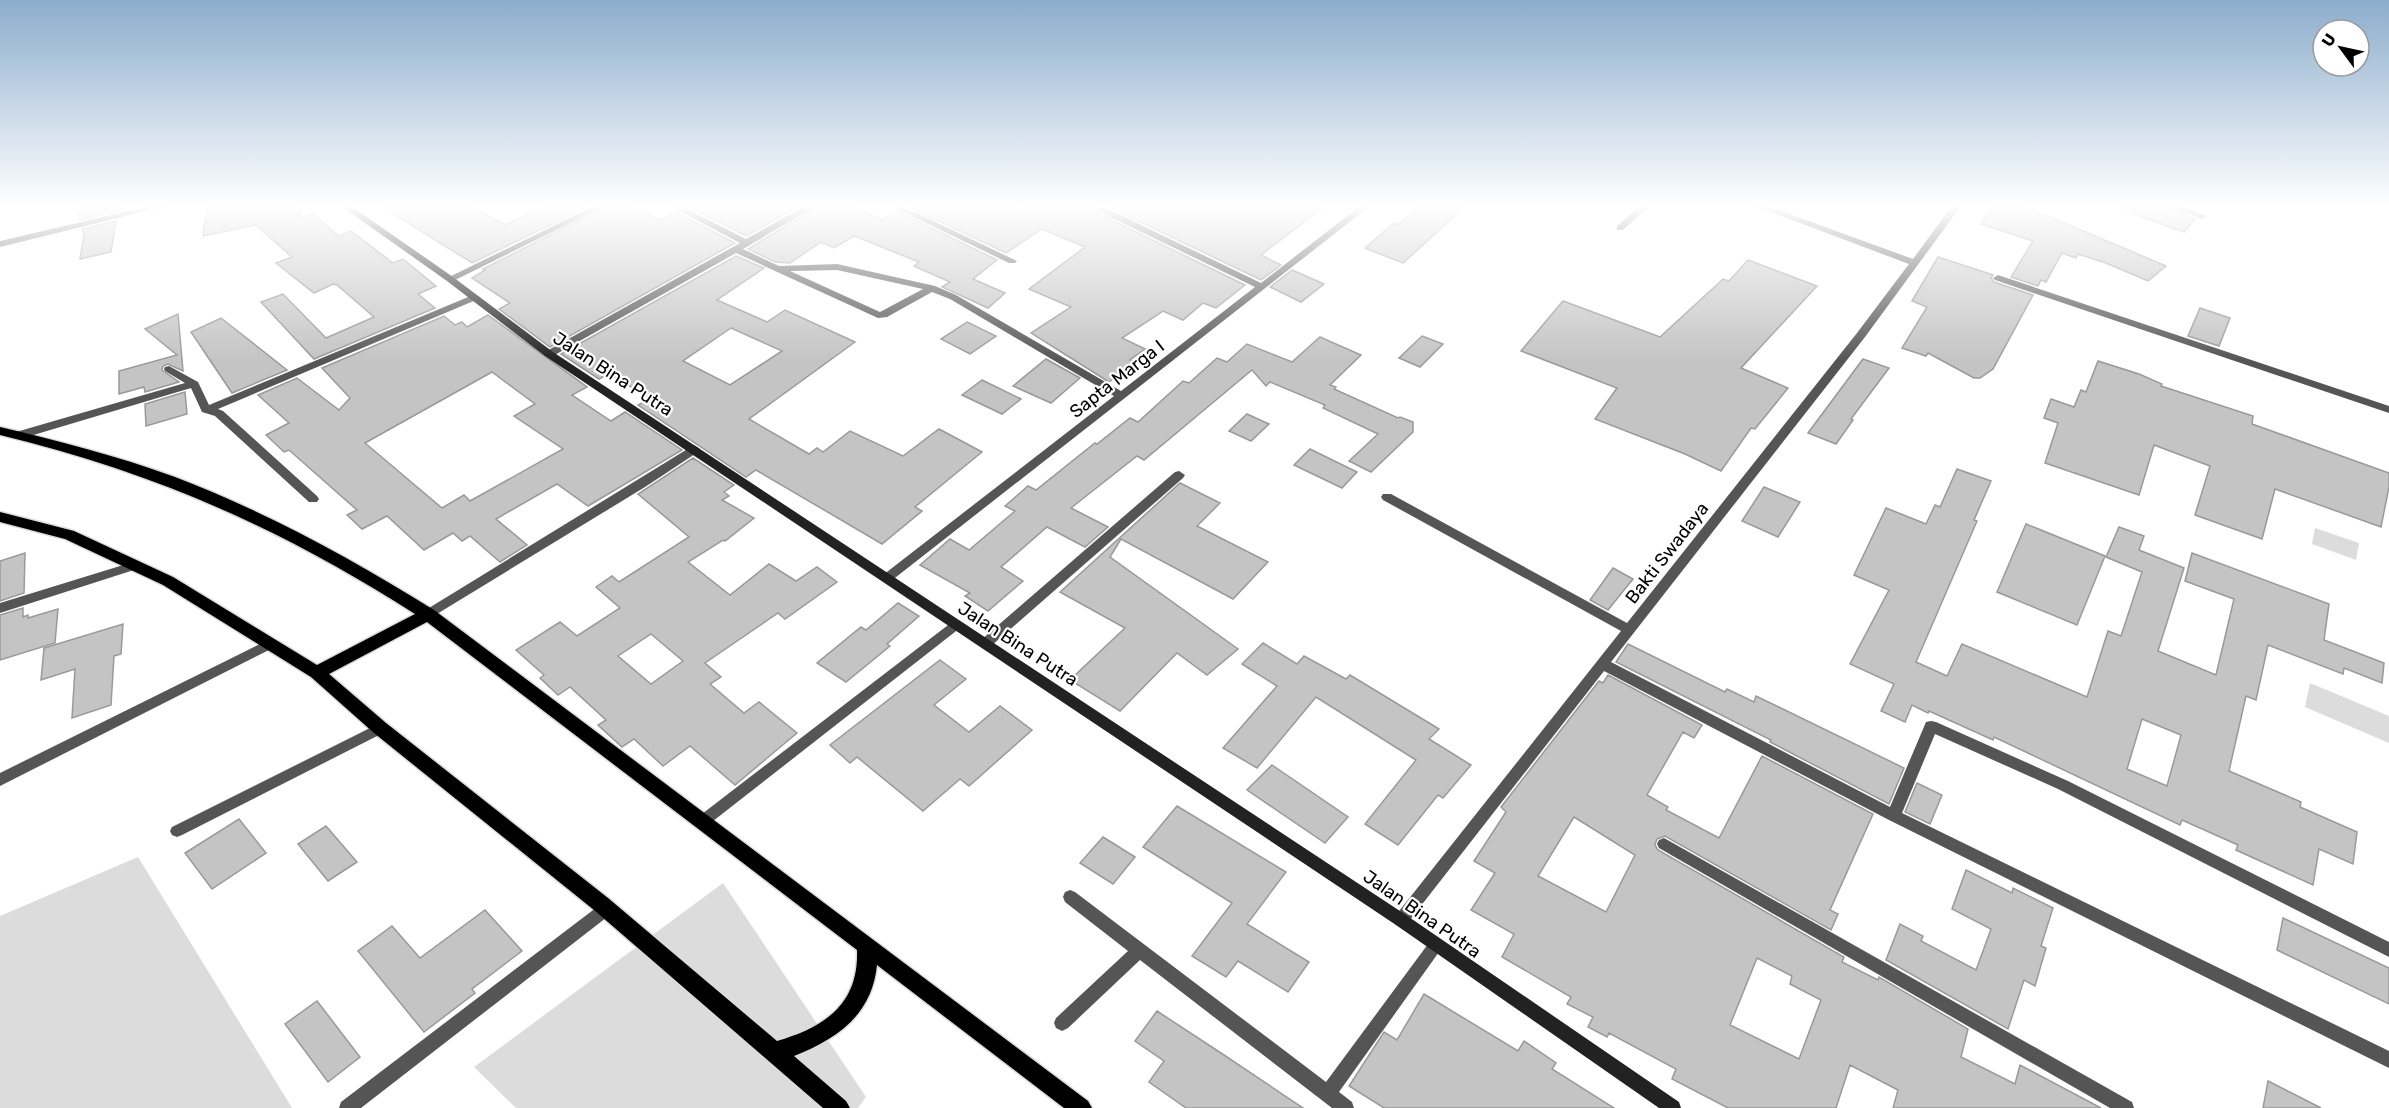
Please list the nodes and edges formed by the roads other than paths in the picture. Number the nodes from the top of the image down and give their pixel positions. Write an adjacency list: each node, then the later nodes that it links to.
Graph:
1 (419, 258): 14 (street, Jalan Bina Putra)
2 (494, 258): 14 (street)
3 (720, 258): 18 (street)
4 (754, 258): 12 (street)
5 (1005, 258): 10 (street)
6 (1202, 258): 15 (street)
7 (1300, 258): 15 (street, Sapta Marga I)
8 (1901, 258): 11 (street)
9 (1919, 258): 11 (street, Bakti Swadaya)
10 (1012, 261)
11 (1915, 263): 36 (street, Bakti Swadaya)
12 (776, 268): 16 (street); 16 (street)
13 (1998, 278): 23 (street)
14 (450, 279): 17 (street, Jalan Bina Putra)
15 (1262, 287): 21 (street, Sapta Marga I)
16 (932, 288): 21 (street)
17 (473, 298): 18 (street, Jalan Bina Putra); 22 (street)
18 (549, 354): 26 (street, Jalan Bina Putra)
19 (169, 369): 20 (street)
20 (194, 384): 22 (street); 25 (street)
21 (1121, 396): 32 (street, Sapta Marga I)
22 (206, 410): 29 (street)
23 (2389, 410)
24 (0, 430): 25 (main road)
25 (20, 435): 34 (main road)
26 (694, 449): 32 (street, Jalan Bina Putra); 34 (street)
27 (1179, 475): 37 (street)
28 (1388, 497): 36 (street)
29 (313, 499)
30 (0, 517): 31 (main road)
31 (133, 566): 33 (street); 38 (main road)
32 (887, 578): 35 (street, Jalan Bina Putra)
33 (0, 608)
34 (428, 614): 40 (main road); 44 (main road)
35 (956, 625): 37 (street, Jalan Bina Putra); 44 (street)
36 (1629, 630): 39 (street, Bakti Swadaya)
37 (986, 643): 49 (street, Jalan Bina Putra)
38 (270, 644): 40 (main road); 42 (street)
39 (1603, 664): 43 (street); 49 (street, Bakti Swadaya)
40 (317, 673): 41 (main road)
41 (380, 728): 45 (street); 48 (main road)
42 (0, 780)
43 (1894, 816): 52 (street); 56 (street)
44 (704, 821): 50 (main road)
45 (177, 831)
46 (1664, 844): 63 (street)
47 (1070, 897): 53 (street)
48 (606, 909): 55 (main road); 58 (street)
49 (1401, 920): 51 (street, Jalan Bina Putra)
50 (866, 945): 55 (main road); 60 (main road)
51 (1436, 945): 57 (street); 62 (street, Jalan Bina Putra)
52 (2389, 950)
53 (1139, 951): 54 (street); 57 (street)
54 (1062, 1023)
55 (774, 1052): 59 (main road)
56 (2389, 1060)
57 (1327, 1094): 61 (street)
58 (347, 1108)
59 (839, 1108)
60 (1080, 1108)
61 (1346, 1108)
62 (1673, 1108)
63 (2126, 1108)

